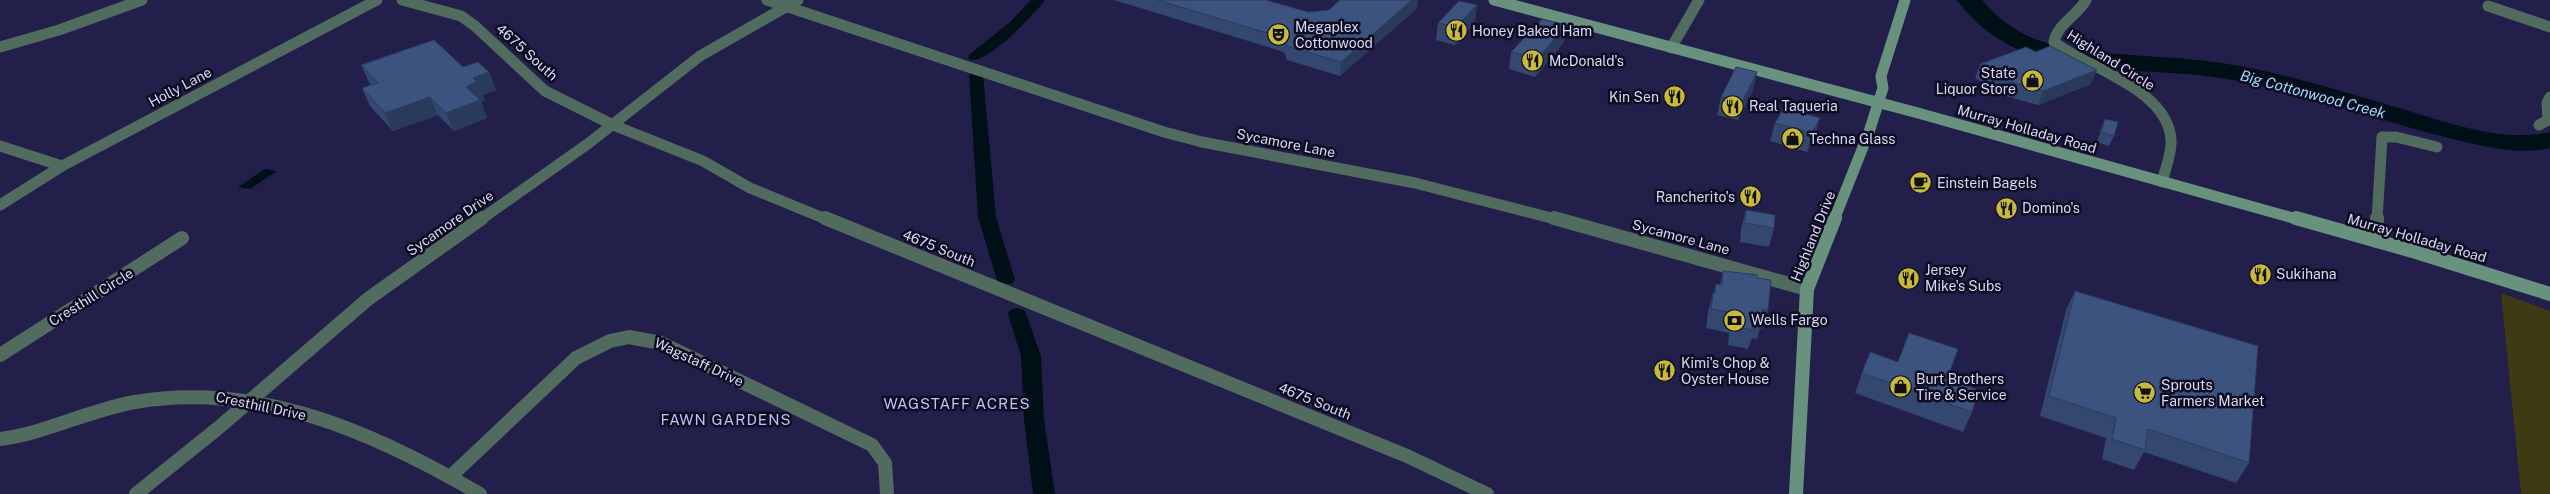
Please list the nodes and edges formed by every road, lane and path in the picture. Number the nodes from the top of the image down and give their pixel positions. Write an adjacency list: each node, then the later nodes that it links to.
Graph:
1 (142, 0): 13 (street)
2 (377, 0): 21 (street, Holly Lane)
3 (402, 0): 17 (street, 4675 South)
4 (767, 0): 10 (street, Sycamore Lane)
5 (798, 0): 10 (street, Sycamore Drive)
6 (1494, 0): 14 (main road, Murray Holladay Road)
7 (1699, 0): 14 (street)
8 (1905, 0): 16 (main road, Highland Drive)
9 (2086, 0): 22 (street, Highland Circle)
10 (786, 6): 17 (street, Sycamore Drive); 26 (street, Sycamore Lane)
11 (2488, 6): 12 (street)
12 (2550, 27)
13 (0, 48)
14 (1671, 48): 16 (main road, Murray Holladay Road)
15 (2550, 97): 18 (street)
16 (1878, 103): 22 (main road, Murray Holladay Road); 26 (main road, Highland Drive)
17 (613, 124): 29 (street, Sycamore Drive); 35 (street, 4675 South)
18 (2539, 125)
19 (0, 146): 21 (street)
20 (2437, 147): 25 (street)
21 (62, 166): 23 (street, Holly Lane)
22 (2162, 182): 25 (main road, Murray Holladay Road)
23 (0, 205)
24 (182, 238): 28 (street, Cresthill Circle)
25 (2376, 241): 27 (main road, Murray Holladay Road)
26 (1807, 289): 36 (main road, Highland Drive)
27 (2550, 294)
28 (0, 356)
29 (250, 401): 30 (street, Cresthill Drive); 31 (street, Cresthill Drive); 32 (street, Sycamore Drive)
30 (0, 439)
31 (451, 476): 33 (street, Cresthill Drive); 34 (street, Wagstaff Drive)
32 (136, 494)
33 (480, 494)
34 (887, 494)
35 (1487, 494)
36 (1796, 494)

